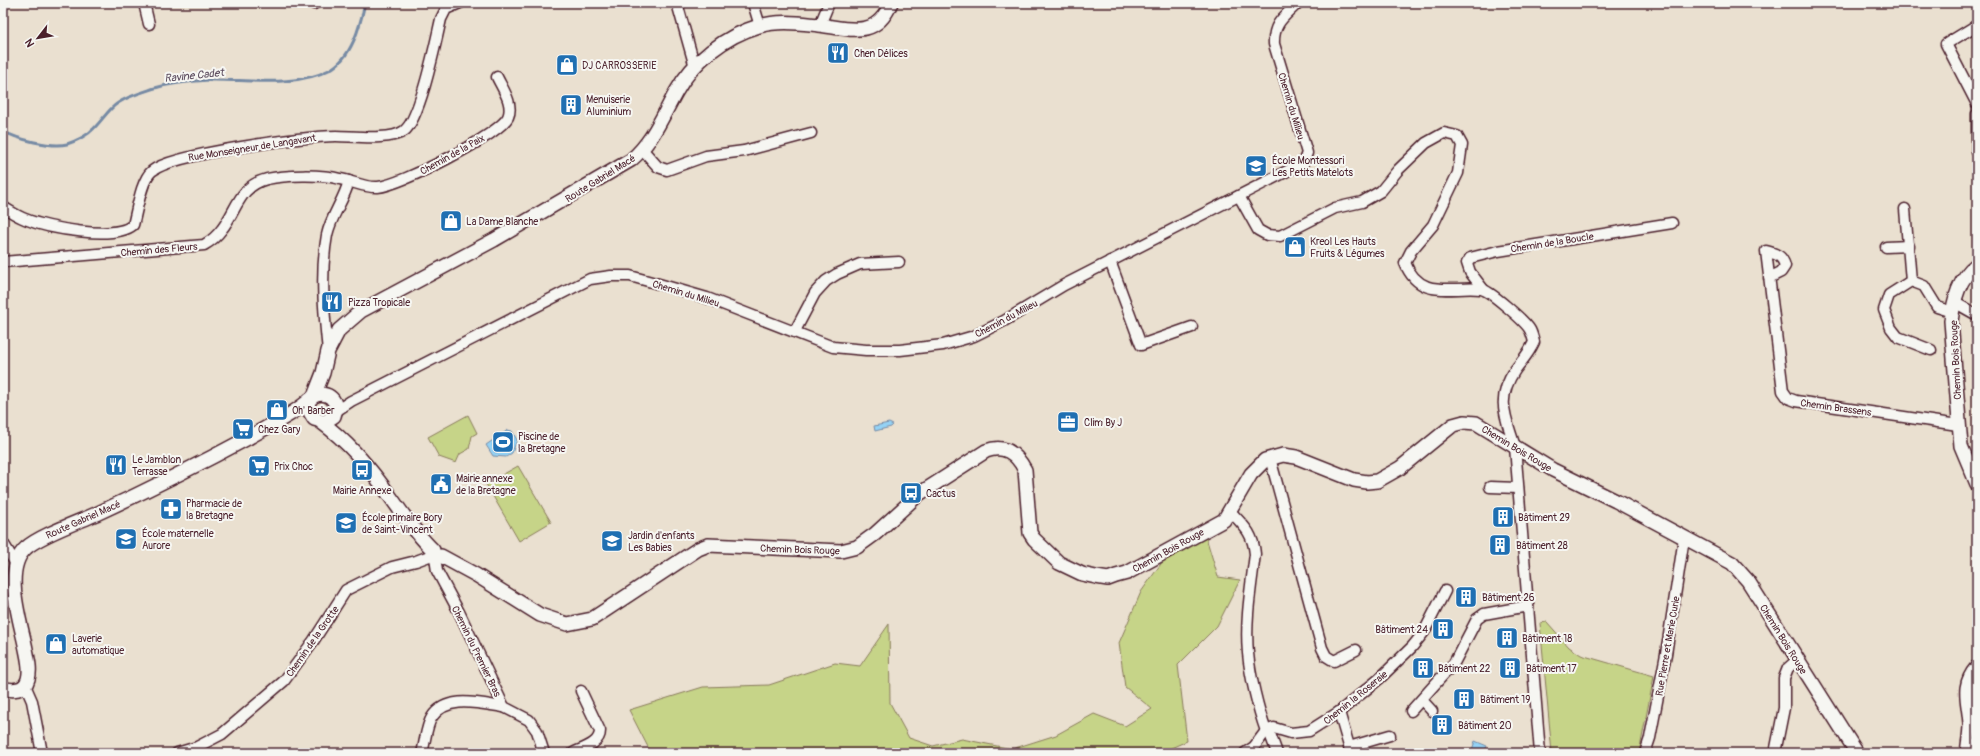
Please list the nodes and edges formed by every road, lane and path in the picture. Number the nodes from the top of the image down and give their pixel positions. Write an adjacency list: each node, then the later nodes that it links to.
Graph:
1 (144, 3): 8 (street)
2 (460, 3): 21 (street, Rue Monseigneur de Langavant)
3 (677, 3): 12 (street)
4 (753, 3): 10 (street)
5 (828, 3): 9 (street)
6 (891, 3): 9 (street, Route Gabriel Macé)
7 (1298, 3): 20 (street, Chemin du Milieu)
8 (149, 24)
9 (820, 25): 10 (street, Route Gabriel Macé)
10 (760, 26): 12 (street, Route Gabriel Macé)
11 (1977, 26): 14 (street)
12 (695, 67): 17 (street, Route Gabriel Macé)
13 (497, 77): 19 (street, Chemin de la Paix)
14 (1977, 104)
15 (1977, 114): 18 (street)
16 (811, 133): 17 (street)
17 (643, 150): 38 (street, Route Gabriel Macé)
18 (1977, 152)
19 (349, 181): 27 (street, Chemin des Fleurs); 38 (street)
20 (1239, 196): 26 (street, Chemin du Milieu); 32 (street)
21 (3, 207)
22 (1905, 209): 24 (street)
23 (1672, 222): 32 (street, Chemin de la Boucle)
24 (1909, 246): 25 (street); 31 (street)
25 (1886, 247)
26 (1110, 261): 35 (street); 36 (street, Chemin du Milieu)
27 (3, 262)
28 (899, 262): 36 (street)
29 (1977, 264): 33 (street, Chemin Bois Rouge)
30 (1769, 278): 44 (street, Chemin Brassens)
31 (1911, 281): 33 (street); 37 (street)
32 (1483, 289): 46 (street, Chemin de la Boucle)
33 (1953, 307): 34 (street); 44 (street, Chemin Bois Rouge)
34 (1977, 315)
35 (1192, 327)
36 (795, 331): 41 (street, Chemin du Milieu)
37 (1931, 350)
38 (328, 351): 39 (street, Route Gabriel Macé)
39 (323, 373): 40 (street, Route Gabriel Macé); 41 (street, Route Gabriel Macé)
40 (312, 398): 41 (street); 42 (street, Route Gabriel Macé); 43 (street)
41 (333, 405): 43 (street); 45 (street, Chemin Bois Rouge)
42 (289, 415): 43 (street); 55 (street, Route Gabriel Macé)
43 (316, 419): 45 (street, Chemin Bois Rouge)
44 (1958, 425): 48 (street, Chemin Bois Rouge)
45 (339, 435): 54 (street, Chemin Bois Rouge)
46 (1515, 447): 47 (street, Chemin Bois Rouge); 50 (street); 52 (street, Chemin Bois Rouge)
47 (1270, 458): 51 (street, Chemin Bois Rouge); 58 (street)
48 (1977, 484)
49 (1490, 487): 50 (street)
50 (1518, 488): 57 (street)
51 (1230, 511): 54 (street, Chemin Bois Rouge); 69 (street)
52 (1684, 538): 59 (street, Chemin Bois Rouge); 80 (street, Rue Pierre et Marie Curie)
53 (3, 543): 55 (street)
54 (435, 555): 65 (street, Chemin du Premier Bras); 73 (street, Chemin de la Grotte)
55 (16, 564): 61 (street)
56 (1445, 591): 68 (street, Chemin la Roseraie)
57 (1528, 606): 64 (street); 79 (street)
58 (1356, 650)
59 (1797, 660): 81 (street); 82 (street, Chemin Bois Rouge)
60 (1977, 667): 83 (street)
61 (25, 685): 62 (street); 72 (street)
62 (3, 688)
63 (581, 691): 76 (street)
64 (1422, 700): 66 (street); 67 (street)
65 (504, 706): 74 (street); 75 (street, Chemin du Premier Bras)
66 (1411, 711)
67 (1432, 711)
68 (1339, 712): 69 (street, Chemin la Roseraie); 71 (street)
69 (1267, 731): 77 (street); 78 (street)
70 (1390, 736): 71 (street)
71 (1350, 750)
72 (42, 753)
73 (177, 753)
74 (422, 753)
75 (544, 753)
76 (573, 753)
77 (1245, 753)
78 (1277, 753)
79 (1540, 753)
80 (1646, 753)
81 (1775, 753)
82 (1857, 753)
83 (1967, 753)

